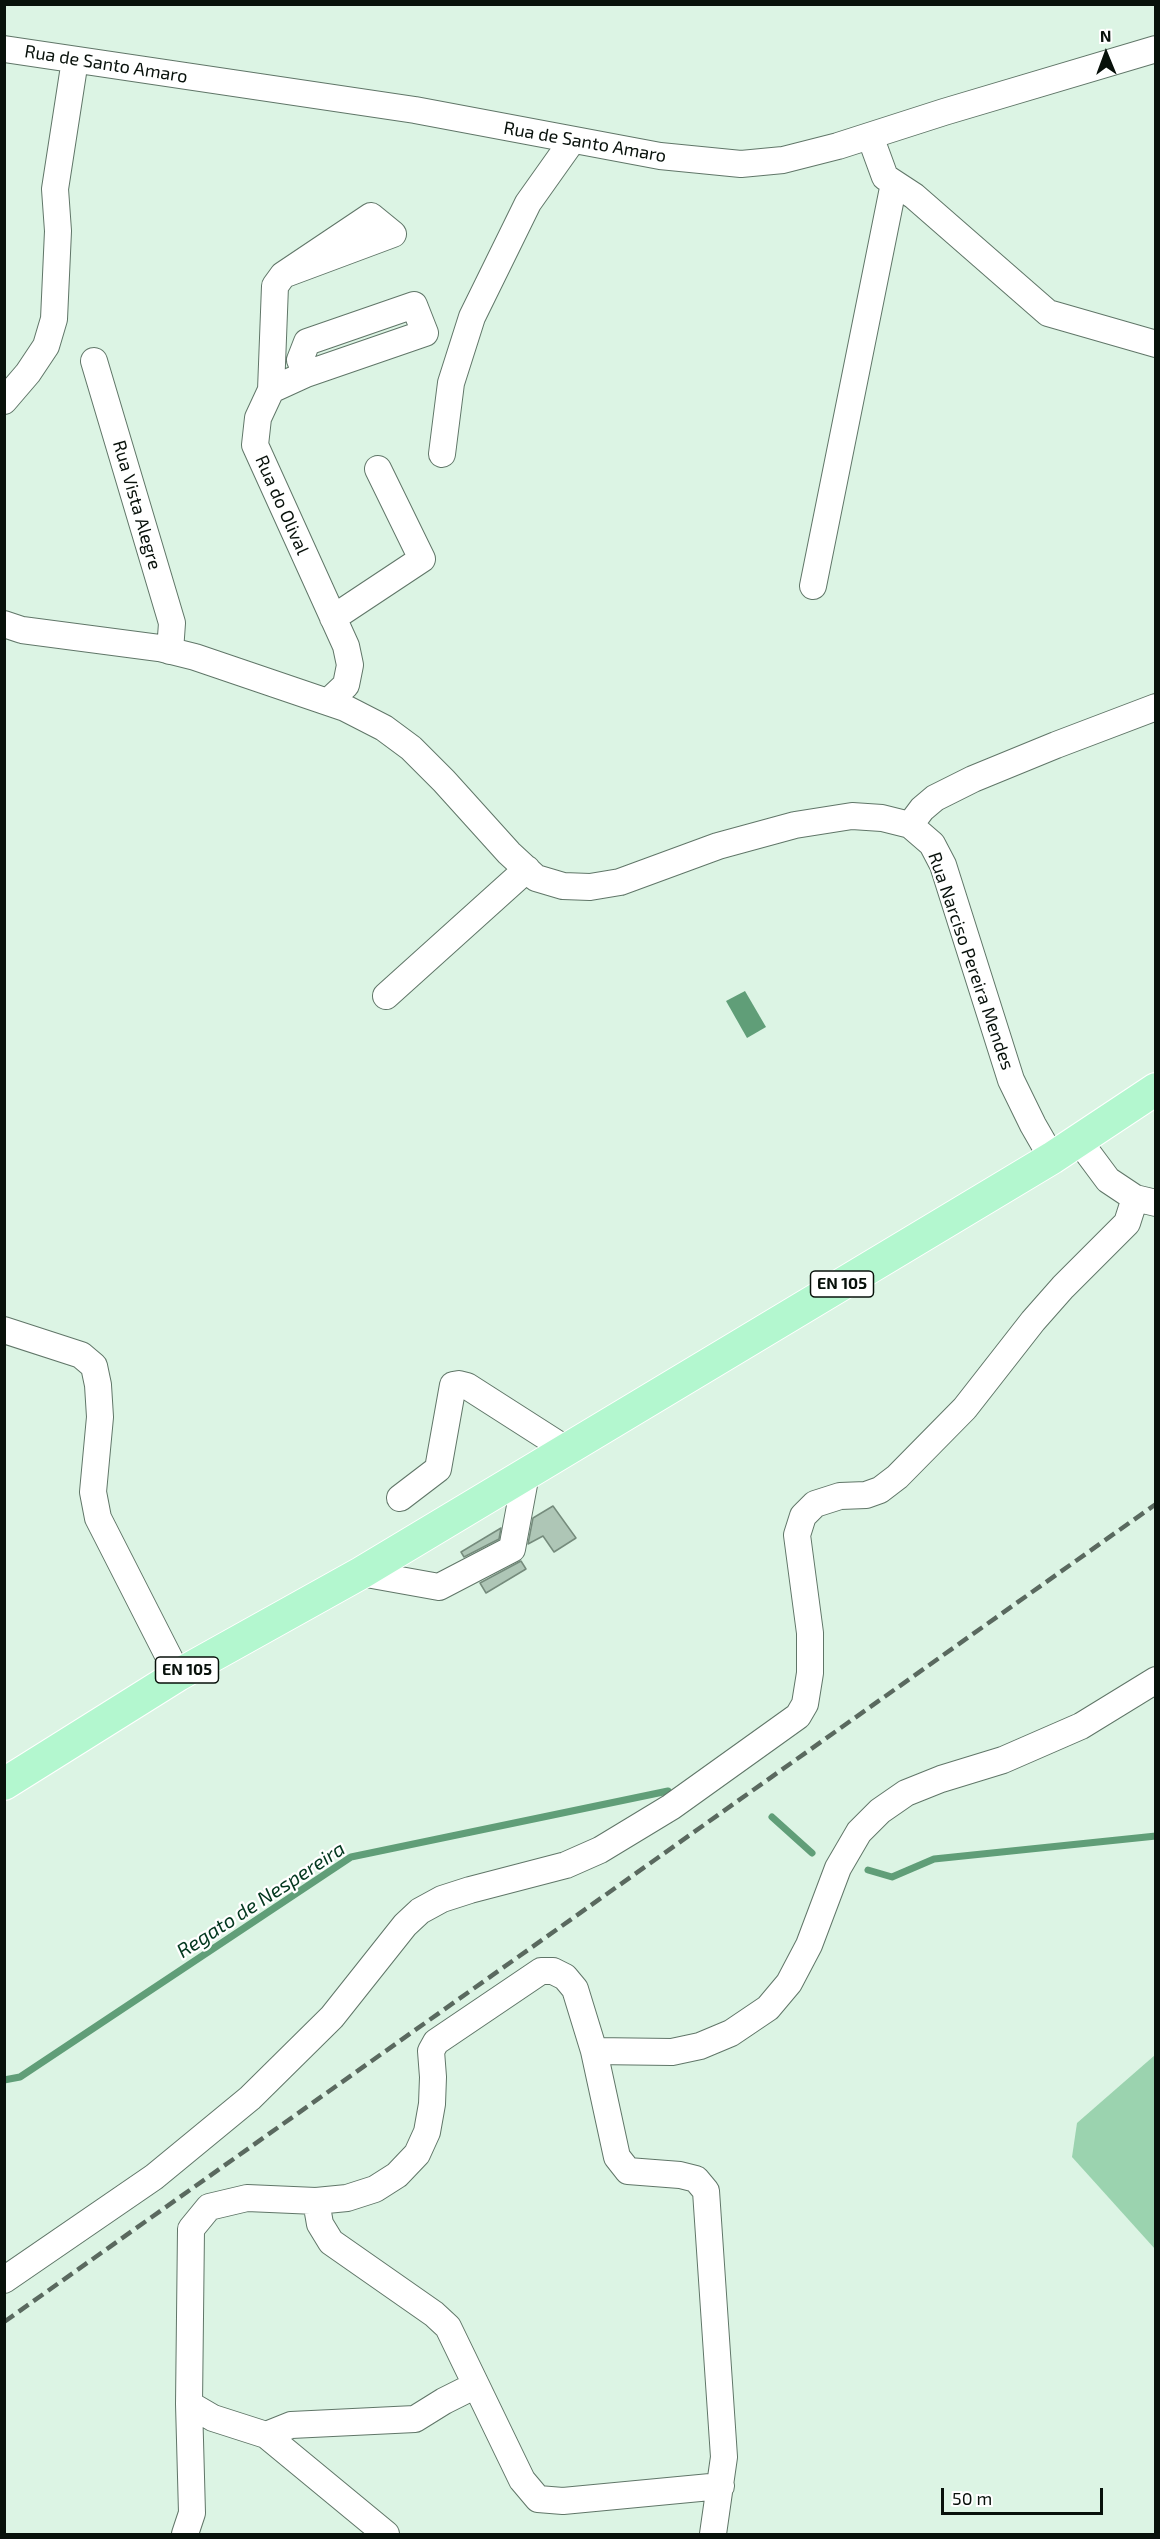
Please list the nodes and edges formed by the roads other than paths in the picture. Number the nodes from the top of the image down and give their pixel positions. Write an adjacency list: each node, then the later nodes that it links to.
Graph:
1 (4, 48): 3 (street, Rua de Santo Amaro)
2 (1155, 49): 4 (street, Rua de Santo Amaro)
3 (75, 60): 5 (street, Rua de Santo Amaro); 12 (street)
4 (870, 135): 5 (street, Rua de Santo Amaro); 6 (street)
5 (572, 141): 13 (street)
6 (894, 183): 8 (street); 15 (street)
7 (284, 275): 11 (street, Rua do Olival)
8 (1155, 344)
9 (94, 361): 18 (street, Rua Vista Alegre)
10 (306, 374): 11 (street)
11 (271, 390): 16 (street, Rua do Olival)
12 (4, 401)
13 (442, 454)
14 (378, 469): 16 (street)
15 (813, 586)
16 (333, 618): 19 (street, Rua do Olival)
17 (4, 624): 18 (street, Rua Narciso Pereira Mendes)
18 (170, 651): 19 (street, Rua Narciso Pereira Mendes)
19 (328, 702): 22 (street, Rua Narciso Pereira Mendes)
20 (1155, 708): 21 (street)
21 (910, 825): 22 (street, Rua Narciso Pereira Mendes); 26 (street, Rua Narciso Pereira Mendes)
22 (527, 869): 23 (street)
23 (386, 996)
24 (1155, 1089): 25 (main road, EN 105)
25 (1078, 1141): 26 (main road, EN 105); 27 (street)
26 (1052, 1158): 29 (main road, EN 105)
27 (1145, 1201): 38 (street)
28 (4, 1330): 33 (street)
29 (567, 1450): 30 (main road, EN 105); 31 (street)
30 (526, 1474): 32 (main road, EN 105); 32 (street)
31 (400, 1498)
32 (361, 1573): 33 (main road, EN 105)
33 (178, 1675): 35 (main road, EN 105)
34 (1155, 1680): 36 (street)
35 (9, 1777)
36 (594, 2051): 37 (street); 42 (street)
37 (316, 2200): 39 (street); 40 (street)
38 (4, 2280)
39 (476, 2385): 41 (street); 42 (street)
40 (189, 2404): 41 (street); 43 (street)
41 (266, 2435): 44 (street)
42 (721, 2486): 45 (street)
43 (185, 2535)
44 (386, 2535)
45 (712, 2535)

